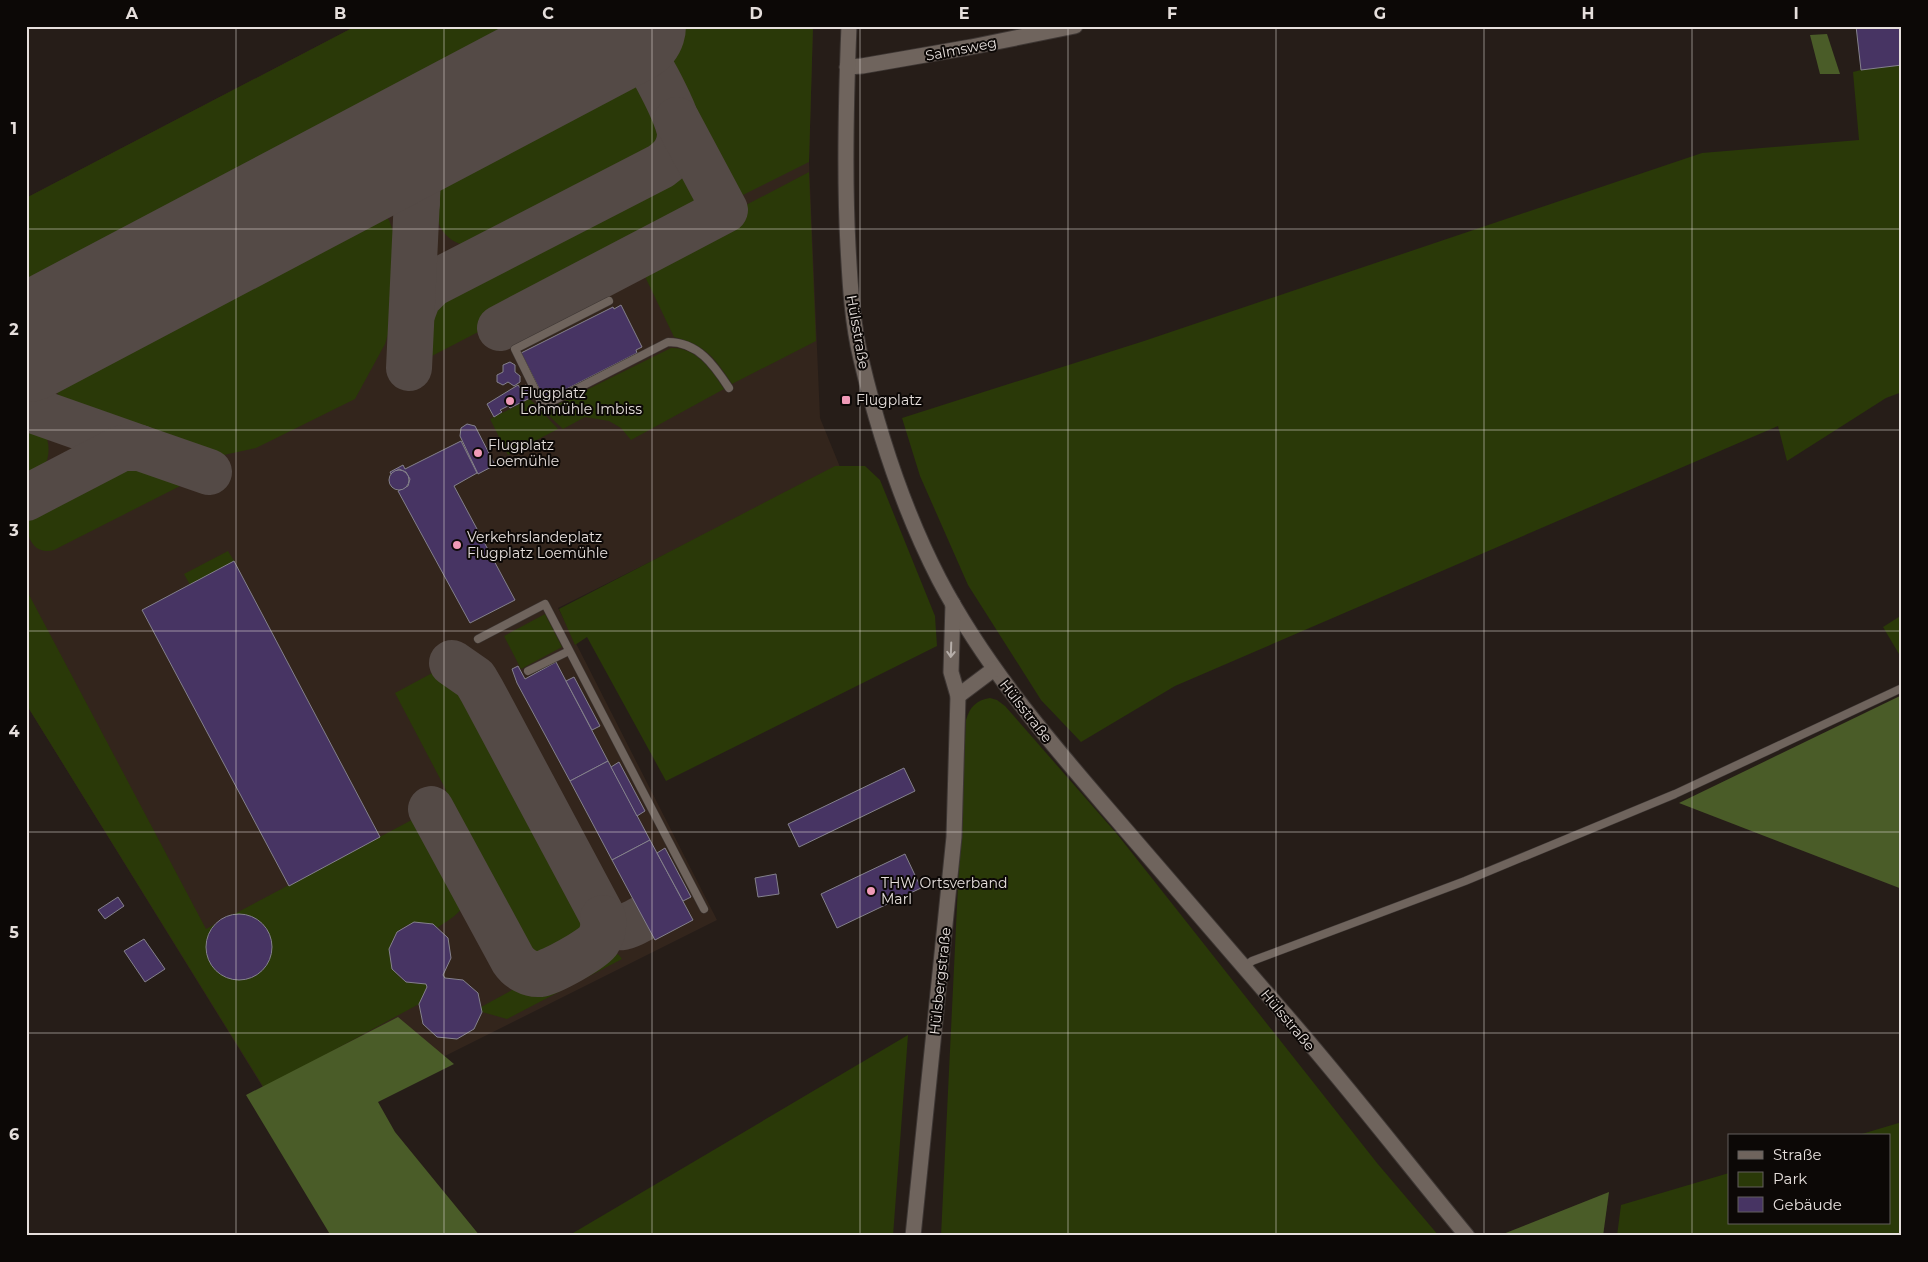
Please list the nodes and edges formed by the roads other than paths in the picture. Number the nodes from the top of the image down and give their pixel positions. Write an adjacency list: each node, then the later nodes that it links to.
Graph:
1 (849, 26): 3 (street, Hülsstraße)
2 (1075, 26): 3 (street, Salmsweg)
3 (847, 67): 6 (street, Hülsstraße)
4 (610, 301): 5 (lane)
5 (728, 388)
6 (953, 604): 9 (street, Hülsstraße); 12 (street, Hülsbergstraße, one-way to 12)
7 (478, 639): 8 (lane)
8 (569, 651): 10 (lane); 13 (lane)
9 (994, 669): 12 (street); 14 (street, Hülsstraße)
10 (528, 671)
11 (1902, 688): 14 (lane)
12 (958, 696): 15 (street, Hülsbergstraße)
13 (704, 909)
14 (1243, 968): 16 (street, Hülsstraße)
15 (913, 1236)
16 (1466, 1236)

